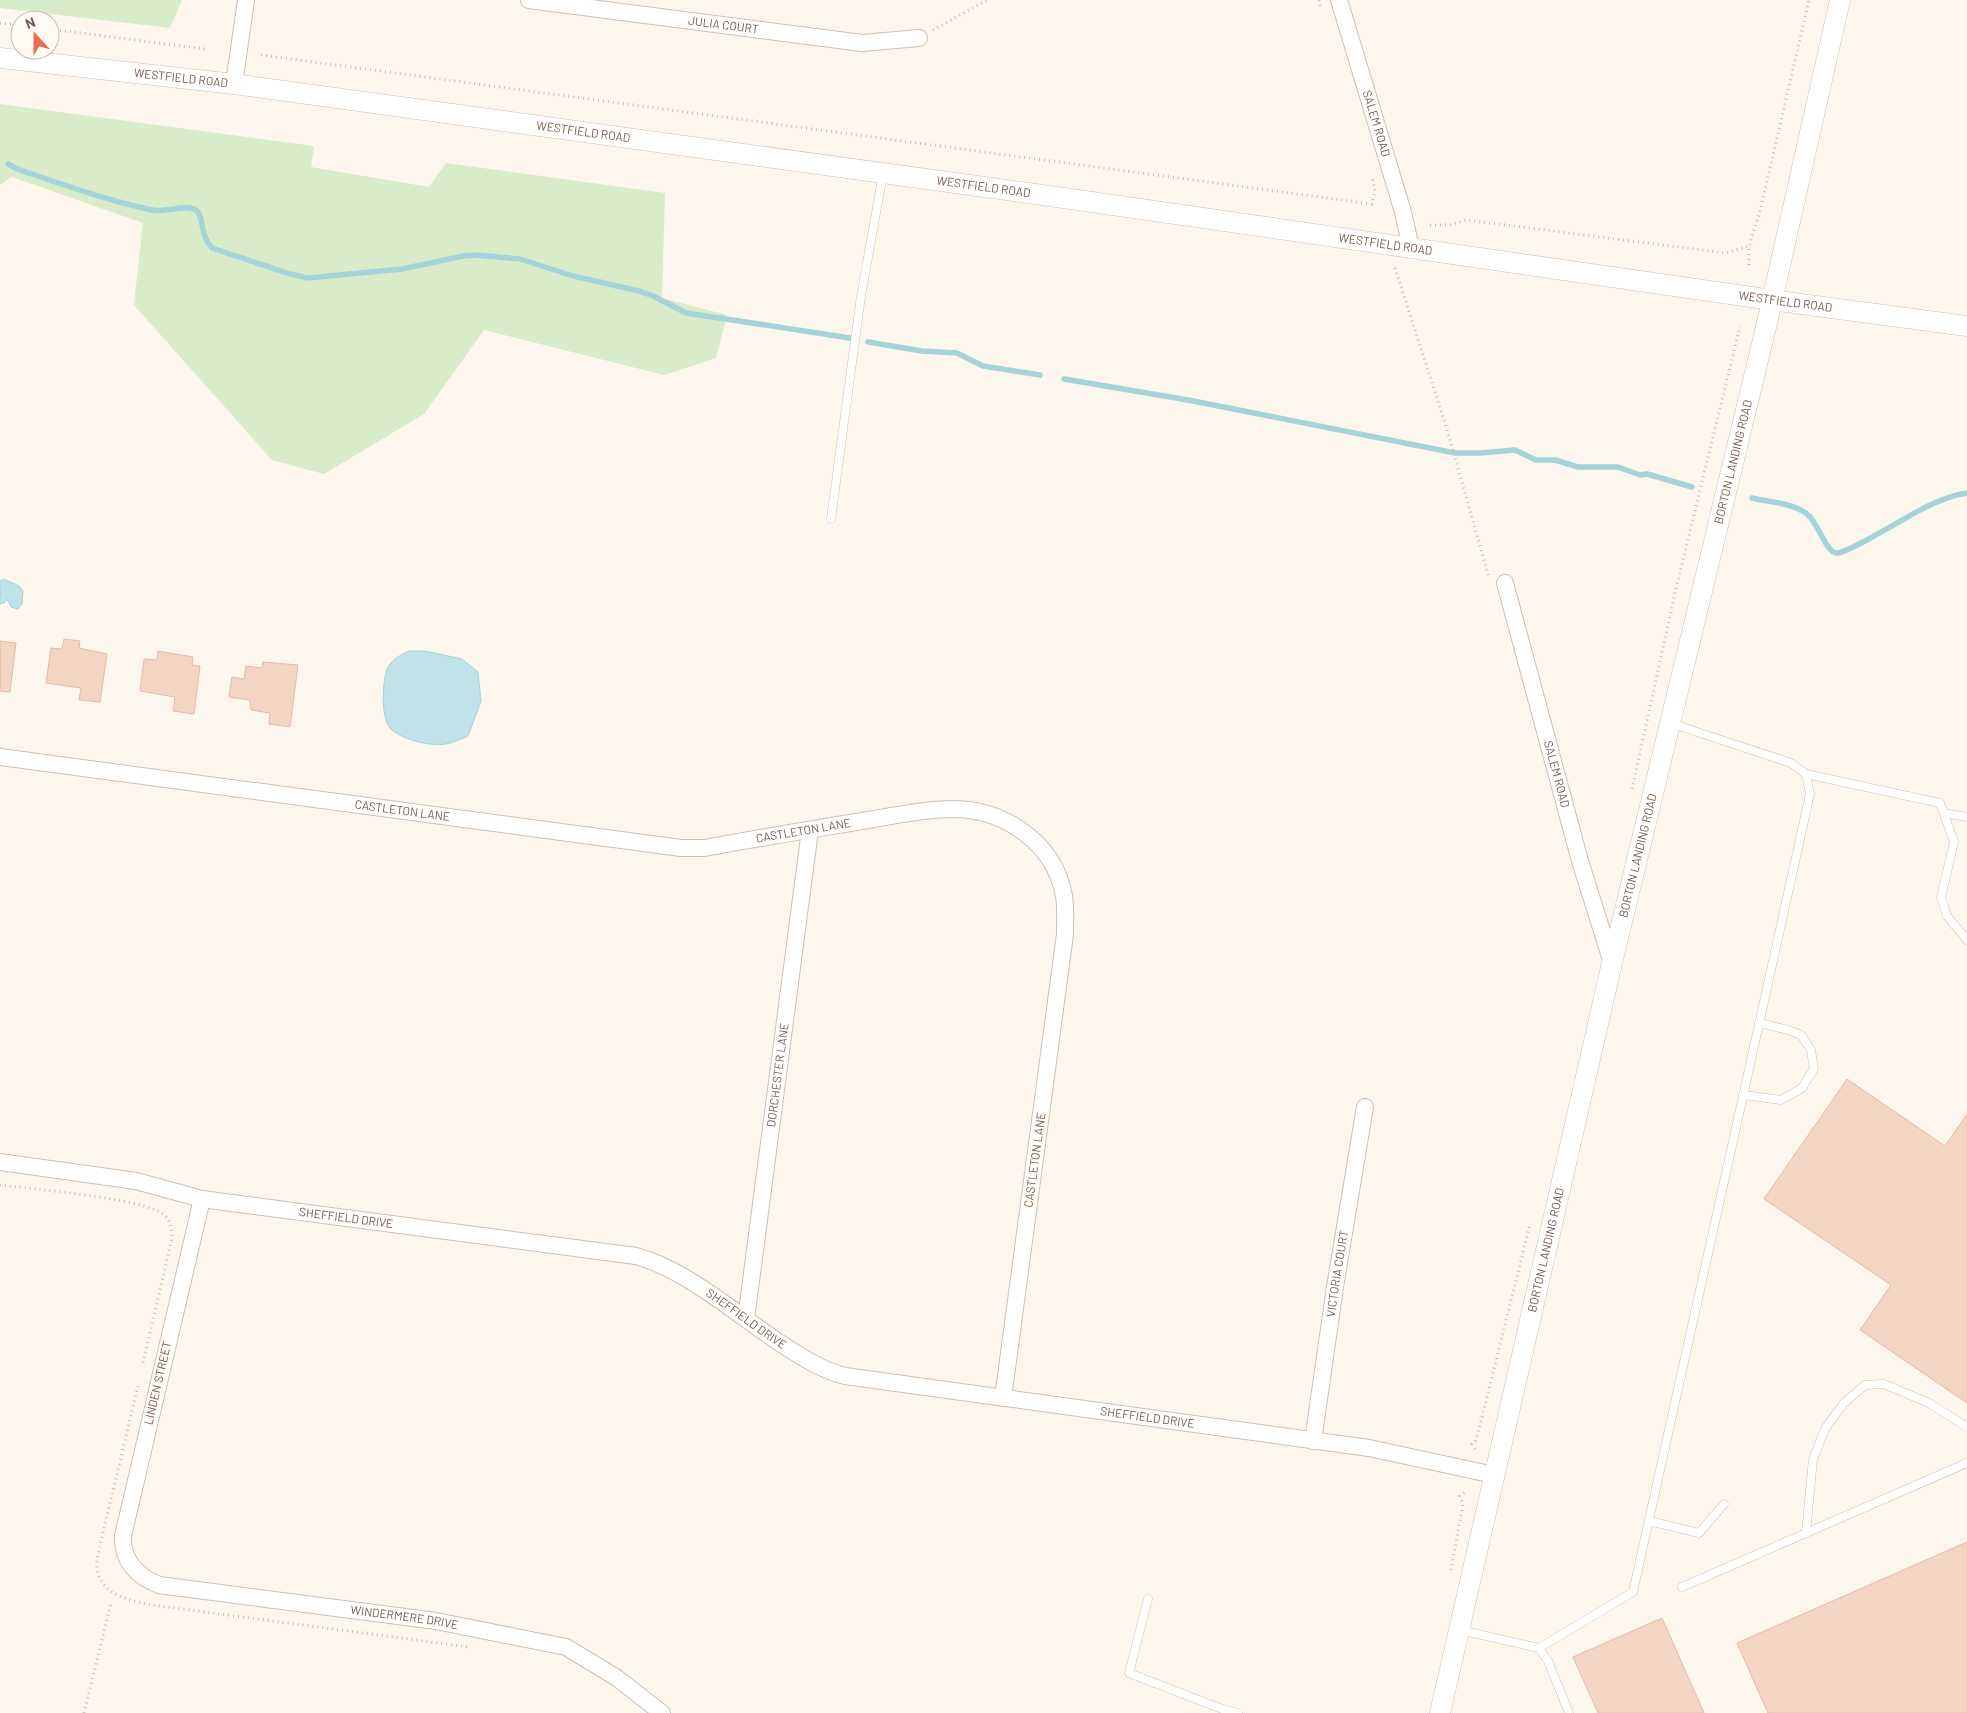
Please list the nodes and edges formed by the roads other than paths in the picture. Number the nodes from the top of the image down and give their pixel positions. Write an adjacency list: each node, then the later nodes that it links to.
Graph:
1 (246, 0): 7 (street)
2 (529, 0): 5 (street, JULIA COURT)
3 (1339, 0): 9 (street, SALEM ROAD)
4 (1840, 0): 10 (street, BORTON LANDING ROAD)
5 (919, 38)
6 (0, 58): 7 (street, WESTFIELD ROAD)
7 (234, 84): 8 (street, WESTFIELD ROAD)
8 (883, 174): 9 (street, WESTFIELD ROAD); 12 (lane)
9 (1411, 248): 10 (street, WESTFIELD ROAD)
10 (1772, 300): 11 (street, WESTFIELD ROAD); 14 (street, BORTON LANDING ROAD)
11 (1967, 326)
12 (831, 520)
13 (1497, 582): 21 (street, SALEM ROAD)
14 (1670, 723): 16 (lane); 21 (street, BORTON LANDING ROAD)
15 (0, 757): 19 (street, CASTLETON LANE)
16 (1806, 774): 17 (lane); 22 (lane)
17 (1944, 813): 18 (lane); 20 (lane)
18 (1967, 818)
19 (810, 830): 27 (street, DORCHESTER LANE); 28 (street, CASTLETON LANE)
20 (1967, 940)
21 (1612, 963): 32 (street, BORTON LANDING ROAD)
22 (1760, 1023): 23 (lane); 23 (lane)
23 (1744, 1095): 34 (lane)
24 (1365, 1107): 30 (street, VICTORIA COURT)
25 (0, 1162): 26 (street, SHEFFIELD DRIVE)
26 (202, 1199): 27 (street, SHEFFIELD DRIVE); 36 (street, LINDEN STREET)
27 (746, 1319): 28 (street, SHEFFIELD DRIVE)
28 (1004, 1398): 30 (street, SHEFFIELD DRIVE)
29 (1967, 1427): 35 (lane)
30 (1313, 1441): 32 (street, SHEFFIELD DRIVE)
31 (1967, 1463): 35 (lane)
32 (1494, 1475): 39 (street, BORTON LANDING ROAD)
33 (1724, 1504): 34 (lane)
34 (1649, 1521): 40 (lane)
35 (1806, 1533): 37 (lane)
36 (131, 1567): 41 (street, WINDERMERE DRIVE)
37 (1682, 1587)
38 (1148, 1598): 42 (lane)
39 (1459, 1629): 40 (lane); 43 (street, BORTON LANDING ROAD)
40 (1539, 1648): 44 (lane)
41 (662, 1713)
42 (1238, 1713)
43 (1440, 1713)
44 (1569, 1713)

